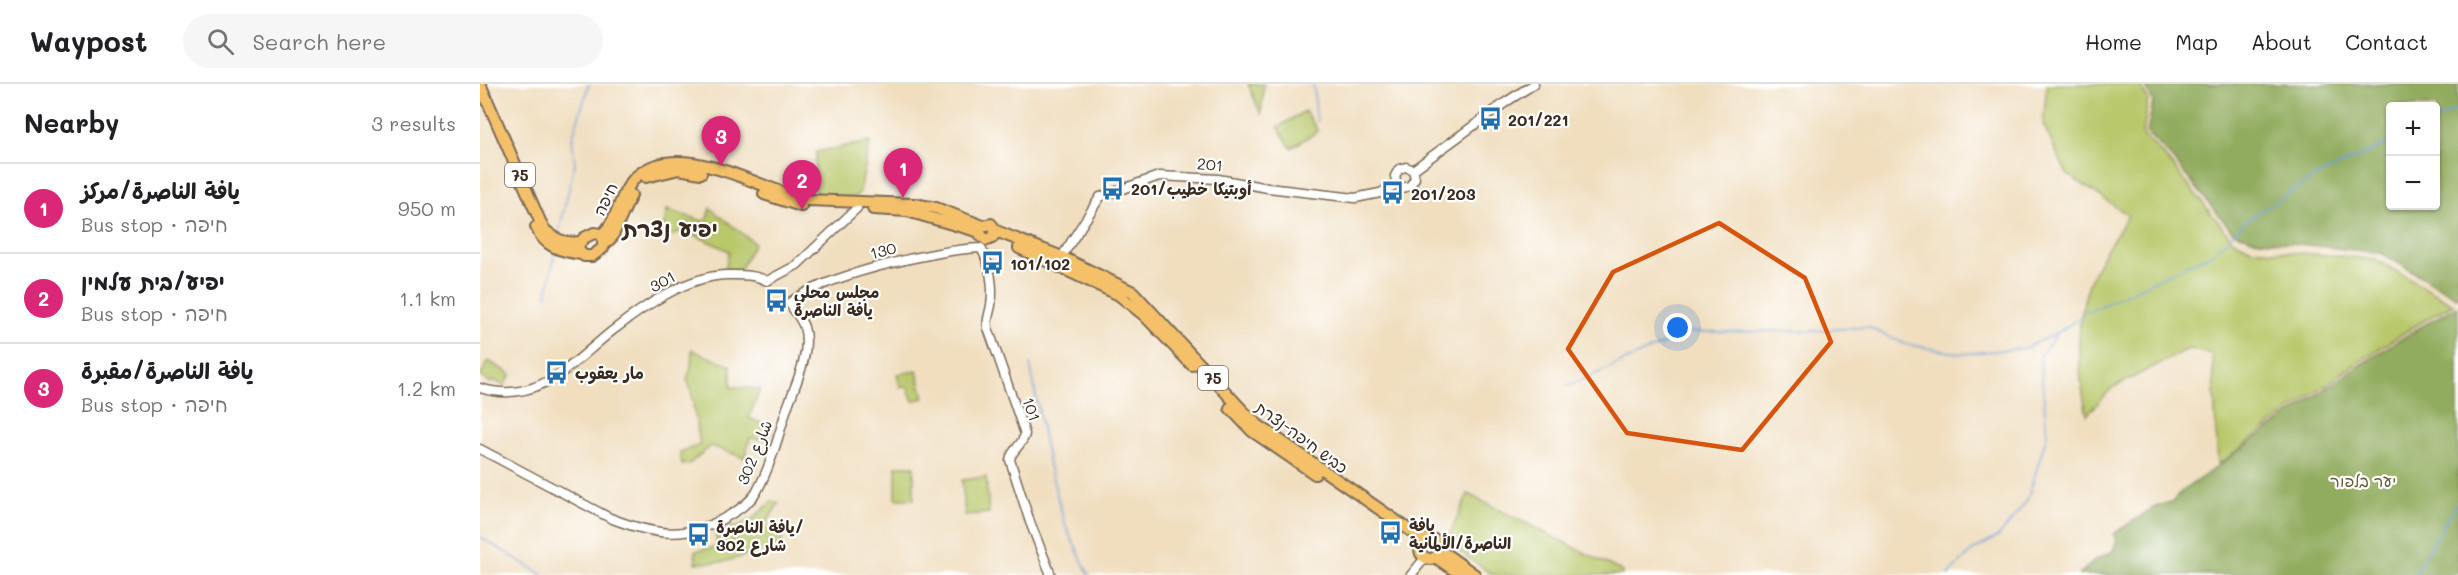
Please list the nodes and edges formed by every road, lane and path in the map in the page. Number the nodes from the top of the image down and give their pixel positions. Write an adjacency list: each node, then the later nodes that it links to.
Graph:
1 (480, 84): 9 (highway, 75)
2 (1534, 84): 4 (street)
3 (480, 97): 9 (highway)
4 (1413, 170): 5 (street); 5 (street)
5 (1397, 184): 10 (street, 201)
6 (857, 208): 7 (highway, חיפה / 75); 8 (highway, חיפה / 75); 12 (street, 301)
7 (986, 235): 8 (highway, חיפה / 75); 10 (highway, כביש חיפה-נצרת / 75); 11 (street, 130); 16 (street, 101)
8 (602, 240): 9 (highway); 9 (highway)
9 (580, 248)
10 (1059, 261): 14 (highway, כביש חיפה-נצרת / 75)
11 (789, 303): 13 (street, شارع 302)
12 (480, 388)
13 (480, 449)
14 (1422, 543): 15 (highway); 15 (highway, 75)
15 (1433, 555): 17 (street); 18 (highway, 75); 19 (highway, 75)
16 (1051, 575)
17 (1412, 575)
18 (1461, 575)
19 (1475, 575)

